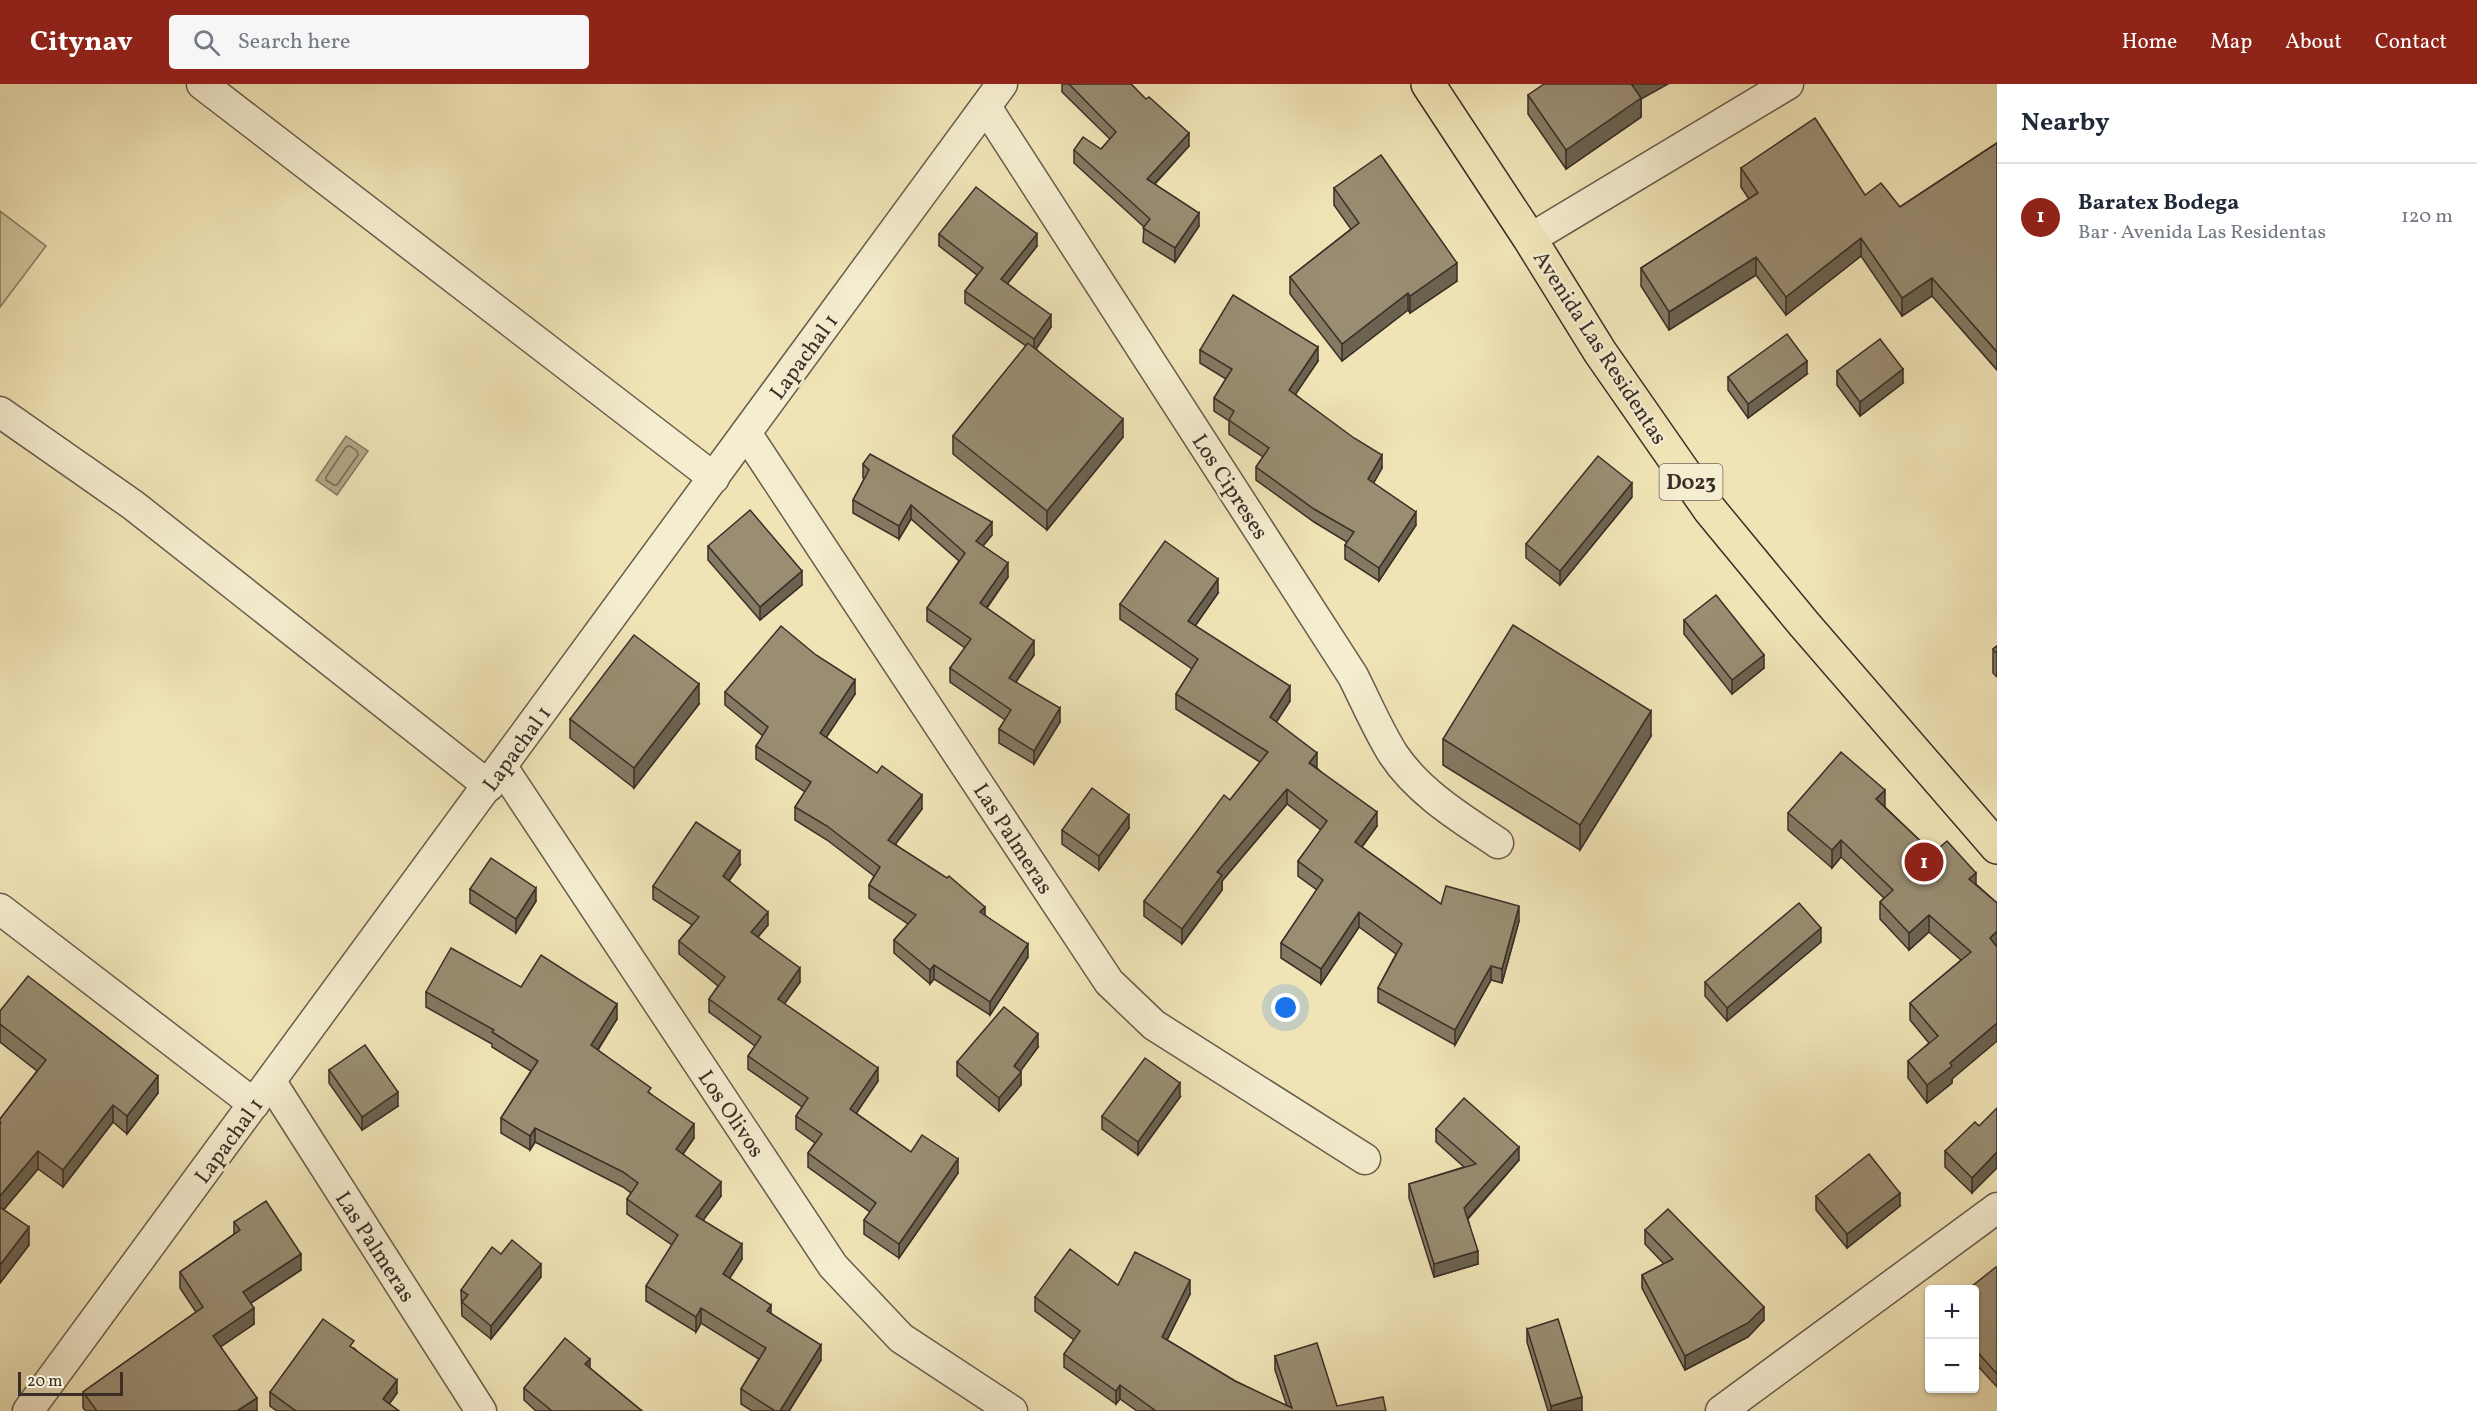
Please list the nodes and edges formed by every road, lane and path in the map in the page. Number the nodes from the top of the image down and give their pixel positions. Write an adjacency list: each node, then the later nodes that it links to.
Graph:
1 (202, 84): 8 (street)
2 (1428, 84): 5 (main road, Avenida Las Residentas / D023)
3 (1788, 84): 5 (street)
4 (994, 95): 7 (street, Lapachal 1); 10 (street, Los Cipreses)
5 (1530, 239): 11 (main road, Avenida Las Residentas / D023)
6 (0, 412): 9 (street, Los Olivos)
7 (746, 433): 8 (street, Lapachal 1); 14 (street, Las Palmeras)
8 (714, 478): 9 (street, Lapachal 1)
9 (495, 776): 13 (street, Lapachal 1); 18 (street, Los Olivos)
10 (1498, 843)
11 (1997, 848)
12 (0, 909): 13 (street, Las Palmeras)
13 (262, 1093): 16 (street, Lapachal 1); 17 (street, Las Palmeras)
14 (1365, 1159)
15 (1997, 1208): 19 (street)
16 (32, 1409)
17 (481, 1411)
18 (1012, 1411)
19 (1722, 1411)

